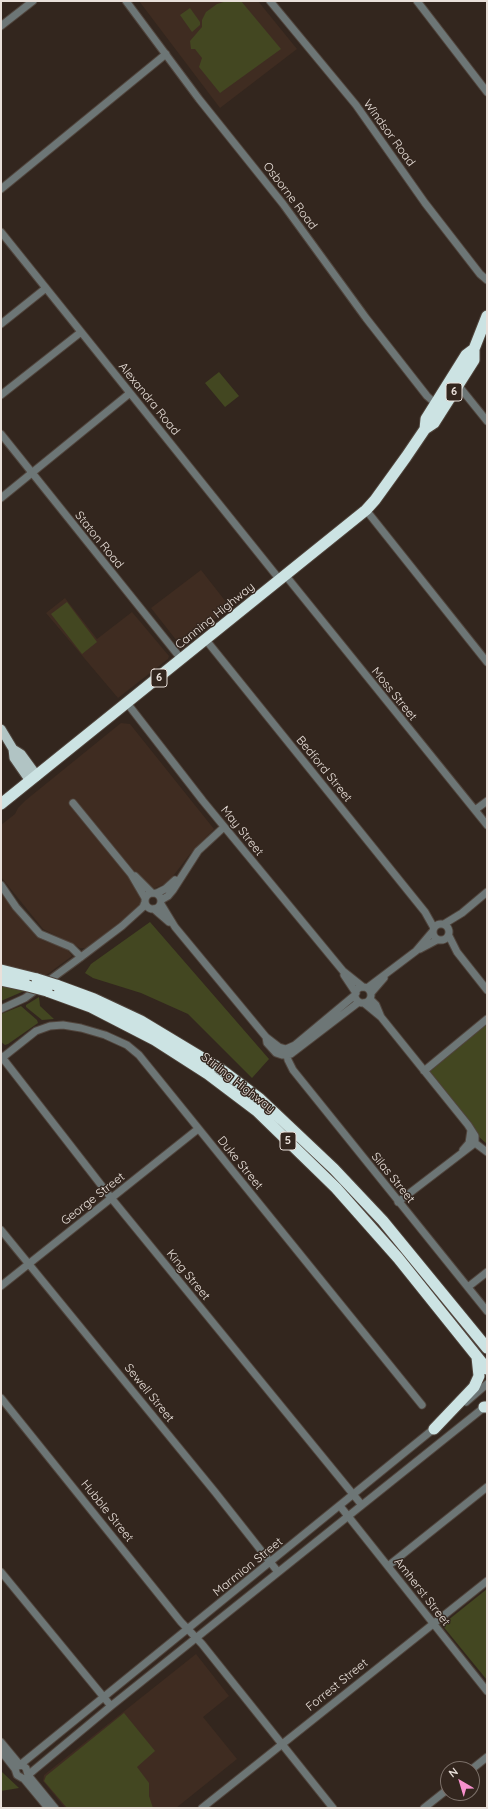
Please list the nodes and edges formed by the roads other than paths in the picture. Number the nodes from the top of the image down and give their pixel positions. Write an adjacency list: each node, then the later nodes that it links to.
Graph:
1 (33, 1): 5 (street)
2 (126, 1): 6 (street, Osborne Road)
3 (270, 1): 10 (street, Windsor Road)
4 (417, 1): 7 (street)
5 (1, 26)
6 (166, 54): 8 (street); 19 (street, Osborne Road)
7 (487, 92)
8 (1, 189)
9 (1, 232): 11 (street, Alexandra Road)
10 (487, 280)
11 (46, 288): 13 (street); 14 (street, Alexandra Road)
12 (487, 316): 15 (highway, Canning Highway / 6)
13 (1, 324)
14 (81, 332): 17 (street, Alexandra Road); 18 (street)
15 (474, 349): 16 (highway, Canning Highway / 6); 19 (highway, Canning Highway / 6)
16 (458, 385): 20 (street); 21 (highway, Canning Highway / 6)
17 (130, 393): 23 (street); 26 (street, Alexandra Road)
18 (1, 395)
19 (436, 404): 21 (highway, Canning Highway / 6)
20 (487, 421)
21 (425, 429): 25 (highway, Canning Highway / 6)
22 (1, 434): 23 (street, Staton Road)
23 (32, 473): 24 (street); 28 (street, Staton Road)
24 (1, 498)
25 (366, 510): 26 (highway, Canning Highway / 6); 29 (street)
26 (283, 578): 27 (highway, Canning Highway / 6); 36 (street, Moss Street)
27 (206, 640): 28 (highway, Canning Highway / 6); 50 (street, Bedford Street)
28 (182, 660): 30 (highway, Canning Highway / 6)
29 (487, 662)
30 (127, 703): 32 (highway, Canning Highway / 6); 38 (street, May Street)
31 (1, 729): 32 (main road)
32 (33, 778): 35 (highway, Canning Highway / 6)
33 (487, 801): 36 (street)
34 (73, 803): 39 (street)
35 (1, 804)
36 (475, 810): 37 (street, Moss Street)
37 (487, 825)
38 (226, 829): 40 (street); 59 (street, May Street)
39 (131, 874): 43 (street); 44 (street)
40 (181, 876): 43 (street); 45 (street)
41 (1, 885): 53 (street)
42 (487, 892): 47 (street)
43 (154, 893): 44 (street); 45 (street, Silas Street)
44 (145, 900): 46 (street, Silas Street); 48 (street)
45 (161, 902): 46 (street); 49 (street, Silas Street)
46 (152, 909): 48 (street); 49 (street, Silas Street)
47 (462, 913): 50 (street); 51 (street)
48 (122, 926): 53 (street)
49 (175, 927): 62 (street, Silas Street)
50 (438, 927): 51 (street); 51 (street); 52 (street)
51 (445, 937): 52 (street); 58 (street)
52 (416, 951): 59 (street)
53 (81, 957): 60 (street)
54 (1, 970): 56 (highway, Stirling Highway / 5)
55 (1, 980): 56 (highway, Stirling Highway / 5)
56 (33, 983): 57 (highway, Stirling Highway / 5, bridge)
57 (51, 988): 73 (highway, Stirling Highway / 5); 79 (highway, Stirling Highway / 5)
58 (487, 990)
59 (363, 995): 62 (street); 64 (street, May Street)
60 (1, 1009)
61 (487, 1019): 64 (street)
62 (286, 1053): 69 (street, Silas Street)
63 (1, 1057): 65 (street, Duke Street); 68 (street, King Street)
64 (424, 1071): 66 (street, May Street)
65 (198, 1129): 68 (street, George Street); 83 (street, Duke Street)
66 (472, 1143): 67 (street); 69 (street)
67 (487, 1152)
68 (112, 1199): 71 (street, George Street); 87 (street, King Street)
69 (398, 1202): 75 (street, Silas Street)
70 (1, 1230): 71 (street, Sewell Street)
71 (28, 1264): 74 (street, George Street); 91 (street, Sewell Street)
72 (487, 1272): 75 (street)
73 (427, 1274): 77 (highway); 78 (highway, Stirling Highway / 5)
74 (1, 1286)
75 (468, 1287): 76 (street, Silas Street)
76 (487, 1311)
77 (487, 1340)
78 (487, 1348)
79 (477, 1357): 80 (highway, Stirling Highway / 5); 85 (highway)
80 (487, 1369)
81 (487, 1384): 85 (street, Marmion Street)
82 (1, 1398): 97 (street, Hubble Street)
83 (422, 1405)
84 (486, 1406): 88 (street, Marmion Street)
85 (434, 1429): 87 (street, Marmion Street)
86 (487, 1487): 92 (street)
87 (354, 1495): 88 (street, King Street); 89 (street, Marmion Street)
88 (361, 1504): 90 (street, Marmion Street)
89 (340, 1506): 90 (street, Amherst Street); 91 (street, Marmion Street)
90 (348, 1515): 92 (street, Amherst Street); 94 (street, Marmion Street)
91 (270, 1563): 94 (street, Sewell Street); 97 (street, Marmion Street)
92 (388, 1566): 96 (street, Amherst Street)
93 (1, 1572): 100 (street)
94 (278, 1572): 98 (street, Marmion Street)
95 (487, 1581): 96 (street, Forrest Street)
96 (432, 1623): 99 (street, Amherst Street); 103 (street, Forrest Street)
97 (188, 1629): 98 (street, Hubble Street); 100 (street, Marmion Street)
98 (196, 1637): 101 (street, Marmion Street); 103 (street, Hubble Street)
99 (487, 1691)
100 (104, 1697): 101 (street); 105 (street, Marmion Street)
101 (111, 1706): 106 (street, Marmion Street)
102 (1, 1742): 105 (street)
103 (281, 1744): 110 (street, Forrest Street); 111 (street, Hubble Street)
104 (1, 1752): 105 (street)
105 (18, 1766): 106 (street); 106 (street)
106 (27, 1776): 108 (street); 109 (street)
107 (440, 1795): 112 (street)
108 (48, 1808)
109 (55, 1808)
110 (202, 1808)
111 (333, 1808)
112 (424, 1808)

